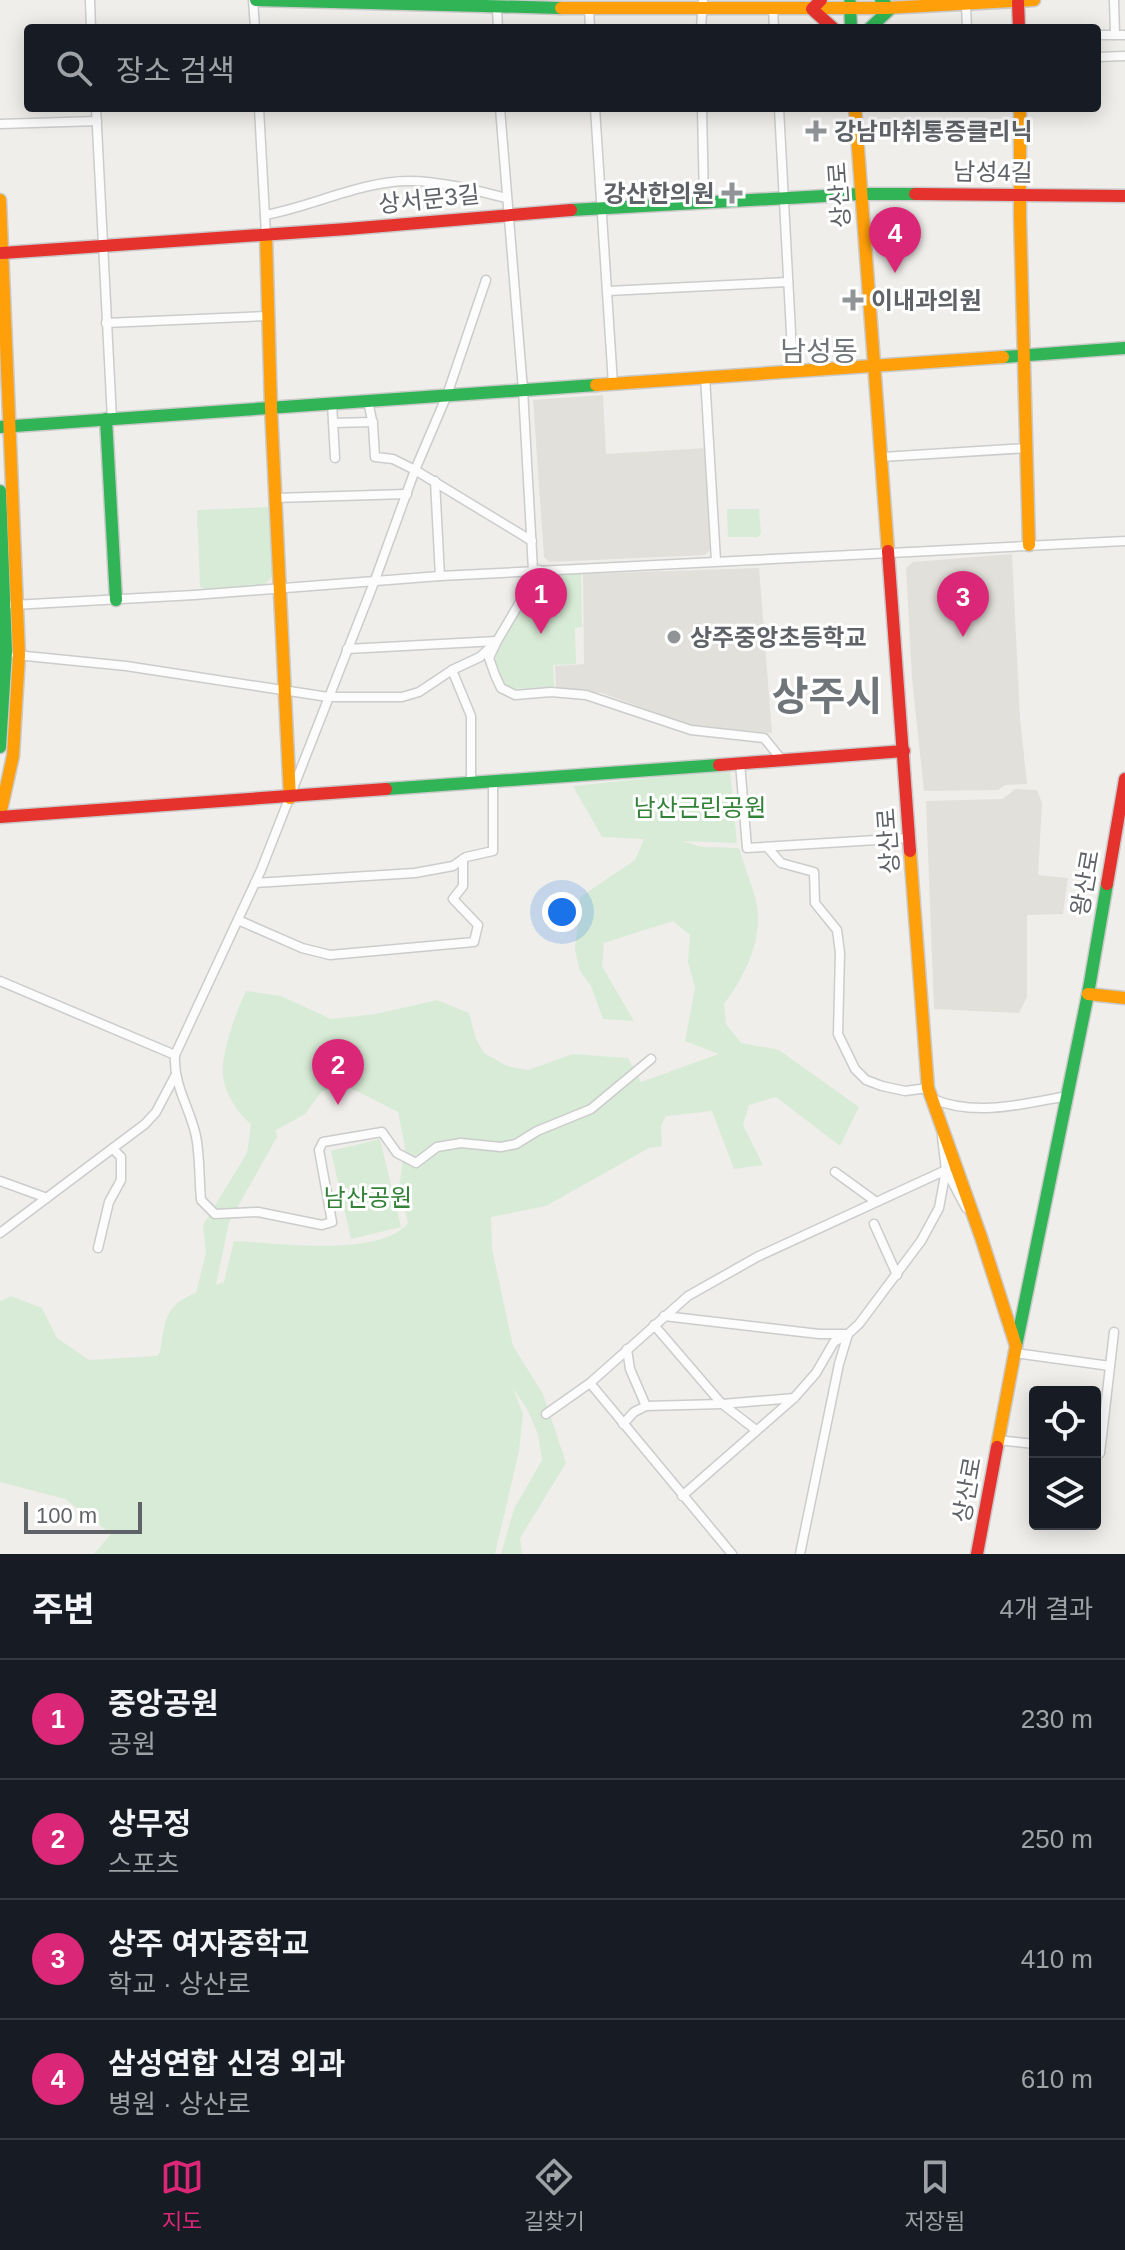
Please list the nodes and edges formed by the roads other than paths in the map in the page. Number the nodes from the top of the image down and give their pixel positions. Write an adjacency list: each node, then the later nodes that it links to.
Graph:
1 (90, 0): 16 (street)
2 (255, 0): 6 (street); 17 (street)
3 (1034, 0): 5 (street)
4 (1114, 0): 25 (street)
5 (1016, 1): 13 (street); 24 (street)
6 (401, 2): 7 (street)
7 (461, 3): 14 (street)
8 (817, 4): 9 (street); 12 (street); 20 (street)
9 (850, 4): 10 (street); 21 (street)
10 (886, 4): 13 (street); 22 (street)
11 (703, 5): 12 (street); 15 (street)
12 (781, 6)
13 (966, 6): 23 (street)
14 (497, 8): 15 (street); 18 (street)
15 (589, 9): 19 (street)
16 (91, 24)
17 (255, 24)
18 (498, 24)
19 (590, 24)
20 (830, 24)
21 (851, 24)
22 (873, 24)
23 (967, 24)
24 (1019, 24)
25 (1120, 35)
26 (1125, 56): 27 (street)
27 (1101, 57)
28 (96, 112): 36 (street)
29 (259, 112): 47 (street)
30 (500, 112): 41 (street)
31 (595, 112): 45 (street)
32 (702, 112): 44 (street)
33 (779, 112): 42 (street)
34 (855, 112): 38 (street, 상산로)
35 (1020, 112): 39 (street)
36 (97, 121): 37 (street); 49 (street)
37 (0, 124)
38 (860, 194): 39 (street, 남성4길); 42 (street, 상서문3길); 58 (street, 상산로)
39 (1018, 194): 40 (street, 남성4길); 57 (street)
40 (1125, 196)
41 (506, 198): 46 (street); 47 (street)
42 (783, 198): 44 (street, 상서문3길); 52 (street)
43 (0, 200): 50 (street)
44 (704, 202): 45 (street, 상서문3길)
45 (604, 210): 46 (street, 상서문3길); 53 (street)
46 (509, 213): 48 (street, 상서문3길); 62 (street)
47 (265, 215): 48 (street)
48 (266, 235): 49 (street, 상서문3길); 54 (street)
49 (102, 246): 50 (street, 상서문3길); 55 (street)
50 (2, 253): 70 (street)
51 (486, 280): 63 (street)
52 (788, 282): 53 (street); 59 (street)
53 (608, 291): 61 (street)
54 (268, 316): 55 (street); 66 (street)
55 (106, 323): 67 (street)
56 (1125, 348): 57 (street)
57 (1024, 353): 58 (street); 71 (street)
58 (875, 364): 59 (street); 72 (street, 상산로)
59 (793, 370): 60 (street)
60 (705, 375): 61 (street); 83 (street)
61 (613, 384): 62 (street)
62 (523, 390): 63 (street); 79 (street)
63 (447, 395): 64 (street); 74 (street)
64 (368, 401): 65 (street); 68 (street)
65 (332, 403): 66 (street); 69 (street)
66 (271, 408): 67 (street); 78 (street)
67 (109, 419): 70 (street); 88 (street)
68 (373, 422): 69 (street); 74 (street)
69 (333, 423): 73 (street)
70 (4, 427): 89 (street)
71 (1028, 448): 72 (street); 81 (street)
72 (882, 457): 82 (street, 상산로)
73 (335, 458)
74 (415, 470): 75 (street); 77 (street)
75 (435, 481): 79 (street); 85 (street)
76 (0, 491): 89 (street)
77 (407, 494): 78 (street); 86 (street)
78 (275, 498): 87 (street)
79 (532, 541): 84 (street)
80 (1125, 541): 81 (street)
81 (1029, 545): 82 (street)
82 (888, 554): 83 (street); 97 (street, 상산로)
83 (716, 561): 84 (street)
84 (536, 570): 85 (street); 90 (street)
85 (440, 576): 86 (street)
86 (375, 580): 87 (street); 91 (street)
87 (280, 589): 88 (street); 94 (street)
88 (116, 600): 89 (street)
89 (7, 605): 92 (street)
90 (497, 641): 91 (street); 93 (street); 98 (street)
91 (347, 649): 95 (street)
92 (8, 655): 94 (street); 96 (street); 104 (street)
93 (452, 670): 95 (street); 102 (street)
94 (285, 692): 95 (street); 103 (street)
95 (328, 697): 103 (street)
96 (0, 747)
97 (904, 751): 98 (street); 105 (street, 상산로)
98 (783, 760): 99 (street)
99 (740, 763): 101 (street); 106 (street)
100 (1125, 779): 111 (street, 왕산로)
101 (493, 782): 102 (street); 107 (street)
102 (471, 783): 103 (street)
103 (290, 798): 104 (street); 108 (street)
104 (0, 816)
105 (909, 838): 106 (street); 116 (street, 상산로)
106 (767, 847): 116 (street)
107 (463, 859): 108 (street); 109 (street)
108 (255, 883): 109 (street)
109 (238, 920): 113 (street)
110 (0, 981): 113 (street)
111 (1088, 994): 112 (street); 117 (street, 왕산로)
112 (1125, 998)
113 (175, 1055): 115 (street)
114 (651, 1059): 115 (street)
115 (175, 1076): 119 (street)
116 (930, 1094): 117 (street); 118 (street, 상산로)
117 (1067, 1096): 135 (street, 왕산로)
118 (940, 1124): 120 (street); 127 (street, 상산로)
119 (113, 1149): 123 (street); 128 (street)
120 (946, 1170): 124 (street); 127 (street); 129 (street)
121 (835, 1172): 124 (street)
122 (0, 1181): 123 (street)
123 (47, 1198): 126 (street)
124 (875, 1201): 130 (street)
125 (874, 1224): 129 (street)
126 (0, 1233)
127 (981, 1237): 135 (street, 상산로)
128 (98, 1248)
129 (897, 1275): 133 (street)
130 (664, 1316): 131 (street); 133 (street)
131 (654, 1325): 134 (street); 139 (street)
132 (1114, 1332): 136 (street)
133 (848, 1334): 138 (street); 149 (street)
134 (627, 1349): 137 (street); 140 (street)
135 (1015, 1353): 136 (street); 144 (street, 상산로)
136 (1110, 1366): 146 (street)
137 (590, 1383): 141 (street); 142 (street)
138 (794, 1398): 139 (street); 143 (street)
139 (722, 1404): 140 (street); 143 (street)
140 (646, 1406): 142 (street)
141 (546, 1414)
142 (623, 1424): 147 (street)
143 (756, 1430): 147 (street)
144 (998, 1440): 145 (street); 150 (street, 상산로)
145 (1029, 1443)
146 (1101, 1444)
147 (682, 1496): 148 (street)
148 (732, 1554)
149 (800, 1554)
150 (977, 1554)

